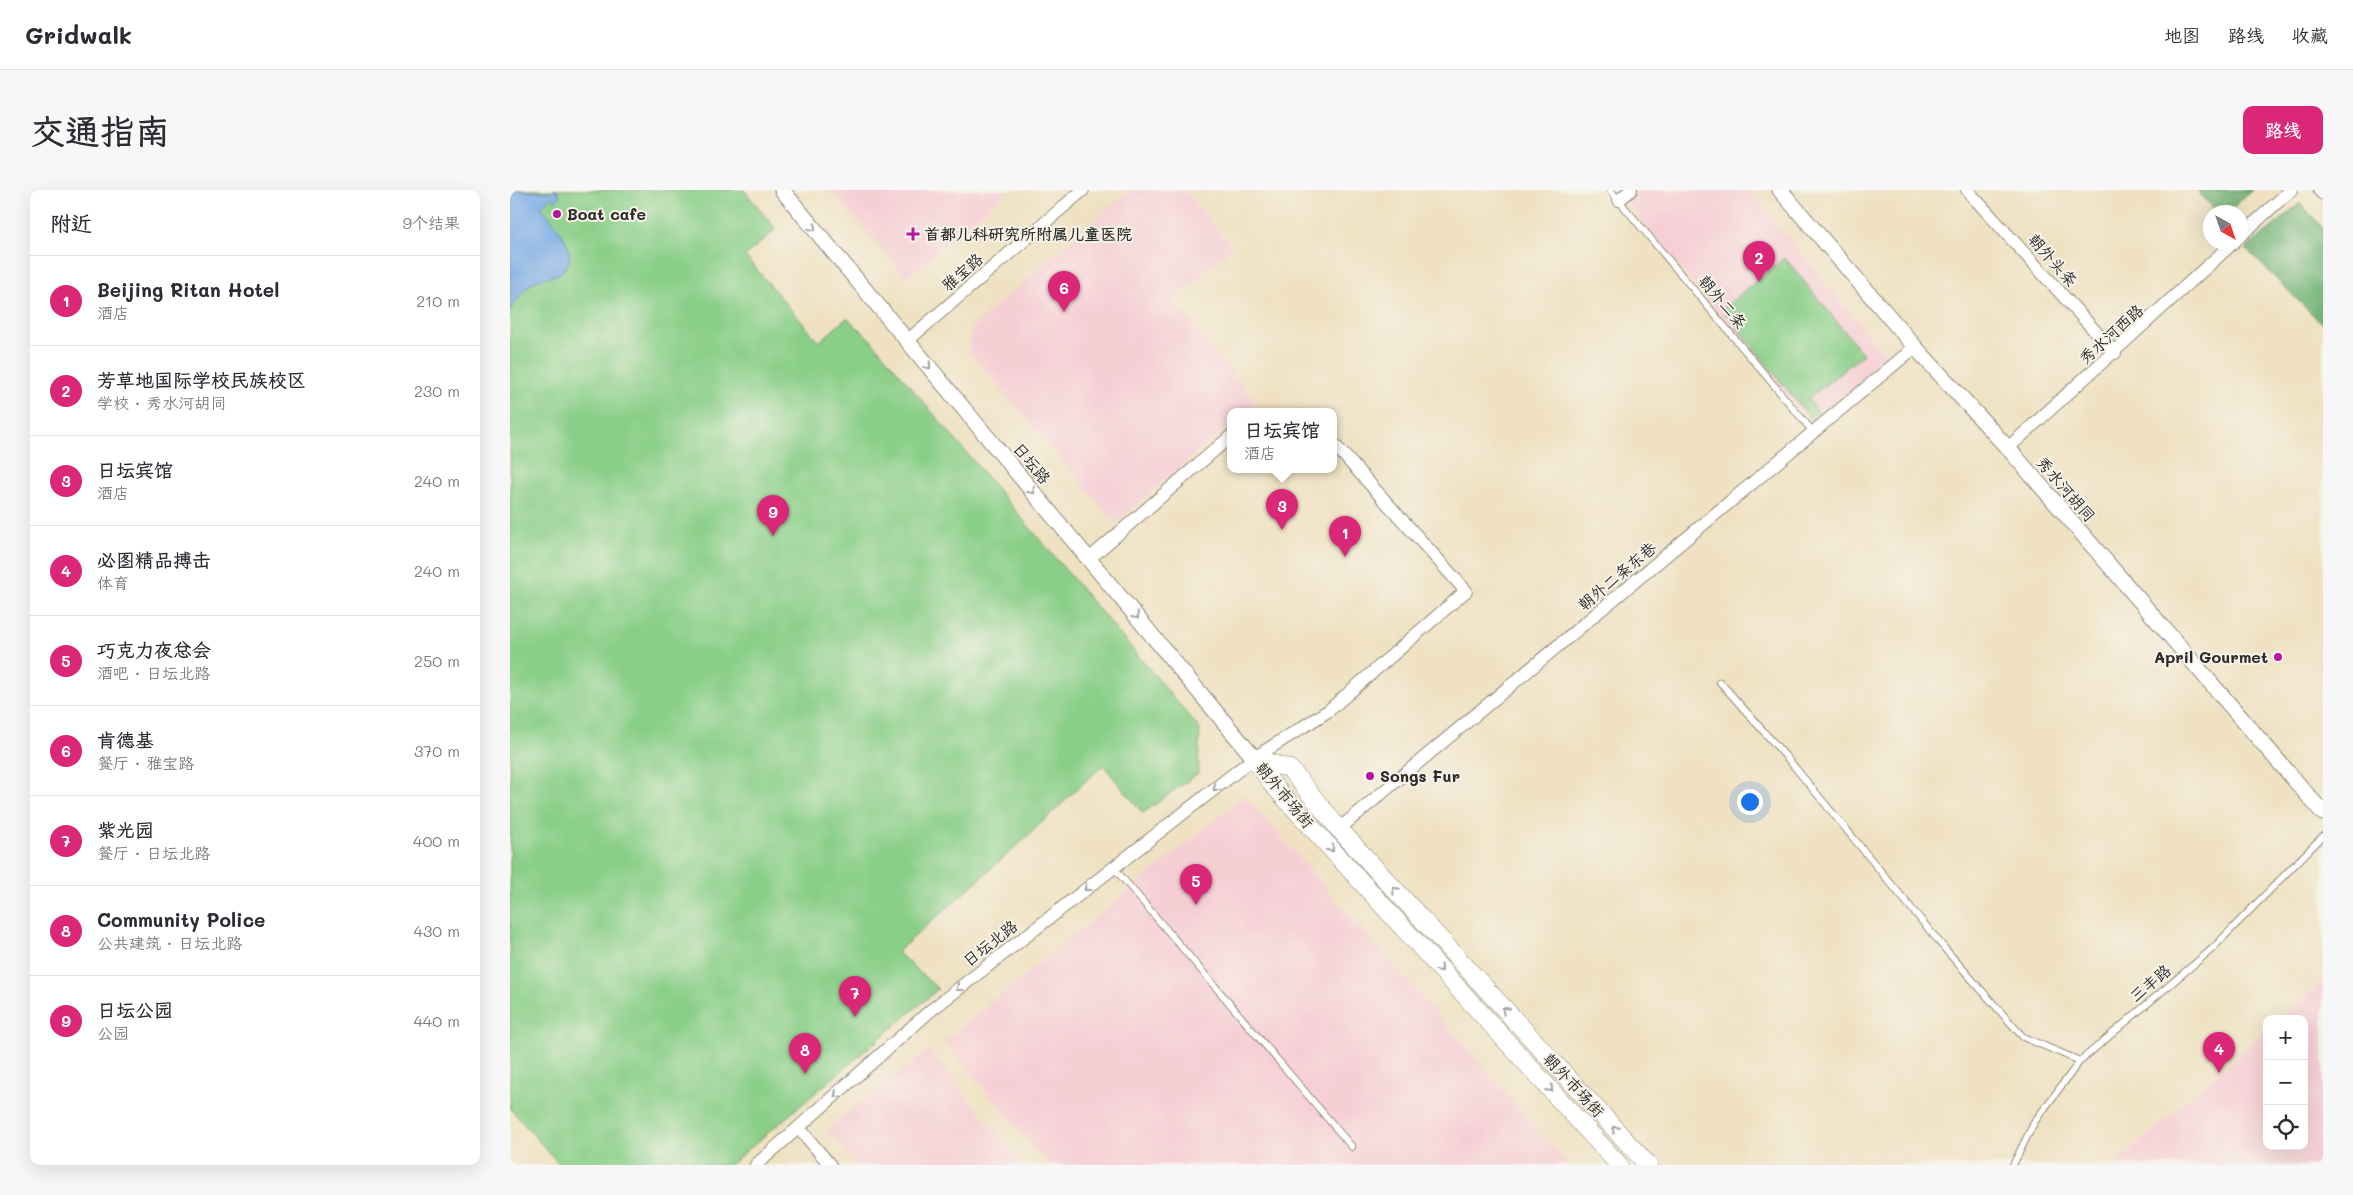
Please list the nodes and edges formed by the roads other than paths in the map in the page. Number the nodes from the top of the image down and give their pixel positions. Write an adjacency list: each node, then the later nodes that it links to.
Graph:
1 (782, 190): 11 (street, 日坛路, one-way to 11)
2 (1083, 190): 11 (street, 雅宝路)
3 (1610, 190): 8 (lane, 朝外二条)
4 (1631, 190): 8 (street)
5 (1780, 190): 12 (street, 秀水河胡同)
6 (1967, 190): 13 (street, 朝外头条)
7 (2290, 190): 9 (street)
8 (1619, 200): 14 (lane, 朝外二条)
9 (2248, 229)
10 (2225, 250): 13 (street, 秀水河西路)
11 (907, 341): 18 (street, 日坛路, one-way to 18)
12 (1915, 347): 14 (street, 朝外二条东巷); 17 (street, 秀水河胡同)
13 (2115, 353): 17 (street, 秀水河西路)
14 (1814, 433): 22 (street, 朝外二条东巷)
15 (1227, 439): 18 (street)
16 (1337, 447): 20 (street, 日坛北路)
17 (2008, 448): 21 (street, 秀水河胡同)
18 (1089, 559): 20 (street, 日坛路, one-way to 20)
19 (1720, 682): 25 (lane)
20 (1254, 758): 22 (main road, 朝外市场街); 24 (street, 日坛北路, one-way to 24); 30 (main road, 朝外市场街, one-way to 30)
21 (2323, 813)
22 (1339, 829): 31 (main road, 朝外市场街, one-way to 22)
23 (2323, 836): 25 (lane, 三丰路)
24 (1114, 868): 26 (street, 日坛北路, one-way to 26); 27 (lane)
25 (2080, 1061): 32 (lane, 三丰路)
26 (800, 1128): 28 (street, 日坛北路); 29 (street)
27 (1352, 1147)
28 (756, 1165)
29 (830, 1165)
30 (1619, 1165)
31 (1648, 1165)
32 (2013, 1165)

